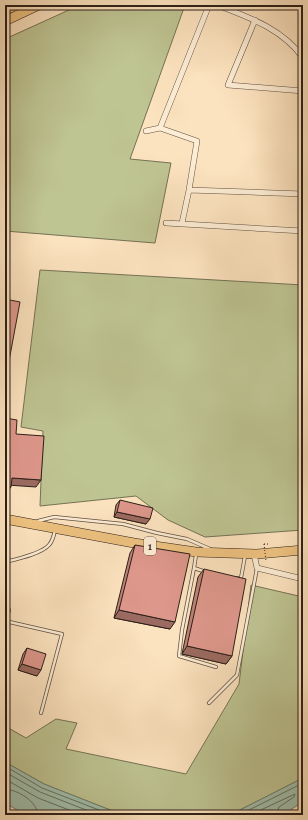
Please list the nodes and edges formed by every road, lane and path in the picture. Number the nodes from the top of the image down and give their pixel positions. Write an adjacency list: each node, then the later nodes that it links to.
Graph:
1 (17, 5): 5 (highway)
2 (39, 5): 7 (highway)
3 (209, 5): 10 (street)
4 (217, 5): 6 (street)
5 (5, 10)
6 (255, 20): 8 (street); 9 (street)
7 (5, 21)
8 (303, 58)
9 (303, 90)
10 (160, 128): 11 (street); 12 (street)
11 (146, 131)
12 (190, 190): 13 (street); 15 (street)
13 (303, 194)
14 (166, 223): 15 (street)
15 (182, 223): 16 (street)
16 (303, 231)
17 (5, 520): 18 (highway, 1)
18 (28, 524): 19 (highway, 1); 23 (lane)
19 (56, 530): 22 (highway, 1); 26 (lane)
20 (268, 544): 25 (path, bridge)
21 (303, 550): 24 (highway, 1)
22 (196, 552): 23 (highway, 1); 27 (lane)
23 (221, 554): 24 (highway, 1)
24 (250, 554): 28 (street); 30 (lane)
25 (266, 561)
26 (5, 562)
27 (194, 568): 29 (lane); 34 (lane)
28 (257, 568): 31 (street); 35 (lane)
29 (212, 573)
30 (233, 577)
31 (303, 579)
32 (9, 610): 33 (lane)
33 (5, 621): 36 (lane)
34 (216, 667)
35 (209, 702)
36 (41, 712)

